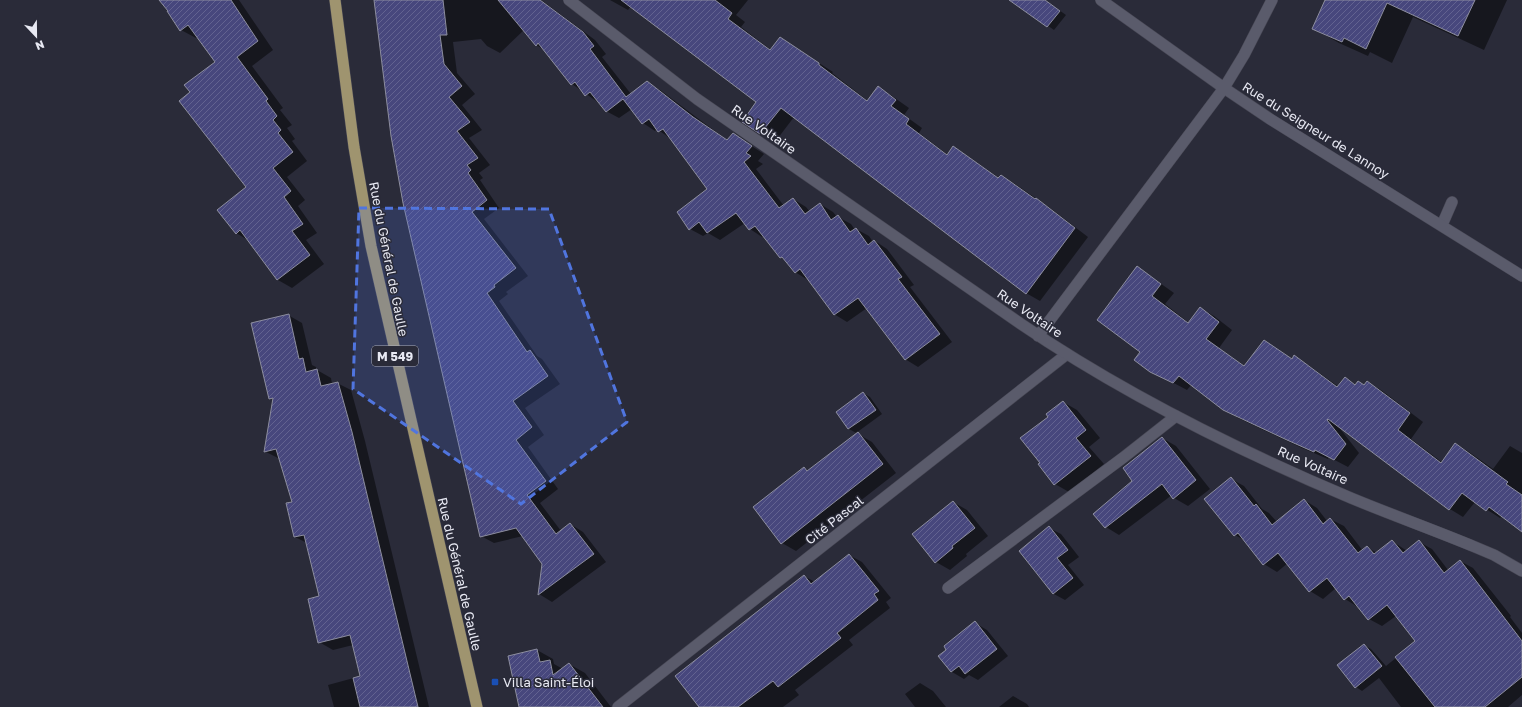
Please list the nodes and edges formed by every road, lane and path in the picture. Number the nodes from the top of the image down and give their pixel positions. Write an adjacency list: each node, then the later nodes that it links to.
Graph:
1 (335, 0): 14 (main road, Rue du Général de Gaulle / M 549)
2 (569, 0): 9 (street, Rue Voltaire)
3 (1101, 0): 5 (street, Rue du Seigneur de Lannoy)
4 (1272, 0): 5 (street)
5 (1224, 88): 7 (street, Rue du Seigneur de Lannoy); 9 (street)
6 (1452, 202): 7 (street)
7 (1442, 225): 8 (street, Rue du Seigneur de Lannoy)
8 (1522, 276)
9 (1038, 336): 10 (street, Rue Voltaire)
10 (1066, 354): 11 (street, Rue Voltaire); 15 (street, Cité Pascal)
11 (1176, 416): 12 (street, Rue Voltaire); 13 (street)
12 (1522, 571)
13 (948, 588)
14 (477, 707)
15 (618, 707)

